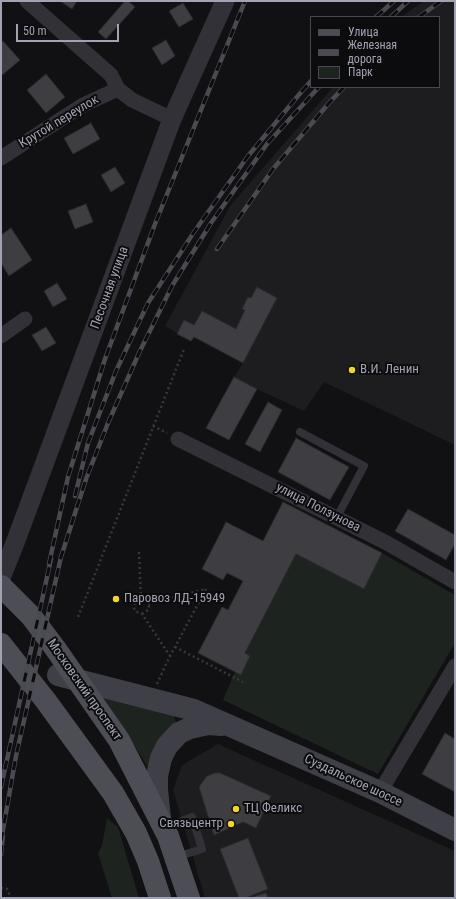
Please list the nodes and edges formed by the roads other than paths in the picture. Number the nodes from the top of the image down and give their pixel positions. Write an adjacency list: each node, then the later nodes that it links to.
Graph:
1 (27, 1): 3 (street)
2 (226, 1): 4 (street, Песочная улица)
3 (118, 90): 4 (street); 5 (street, Крутой переулок)
4 (172, 119): 11 (street, Песочная улица)
5 (1, 158)
6 (25, 319): 7 (street)
7 (1, 336)
8 (300, 432): 10 (lane)
9 (178, 439): 10 (street, улица Ползунова)
10 (337, 517): 12 (street, улица Ползунова)
11 (1, 578)
12 (455, 582)
13 (1, 586): 18 (main road, Московский проспект)
14 (1, 602): 18 (main road, Московский проспект)
15 (1, 644): 21 (main road)
16 (1, 664): 21 (main road)
17 (455, 666): 20 (street)
18 (68, 677): 19 (main road, Суздальское шоссе); 22 (main road, Московский проспект)
19 (250, 734): 20 (main road, Суздальское шоссе); 22 (main road, Суздальское шоссе)
20 (380, 792): 23 (main road, Суздальское шоссе)
21 (121, 806): 25 (main road)
22 (164, 816): 24 (main road, Московский проспект); 24 (lane)
23 (455, 830)
24 (176, 857): 26 (main road, Московский проспект)
25 (160, 898)
26 (189, 898)

